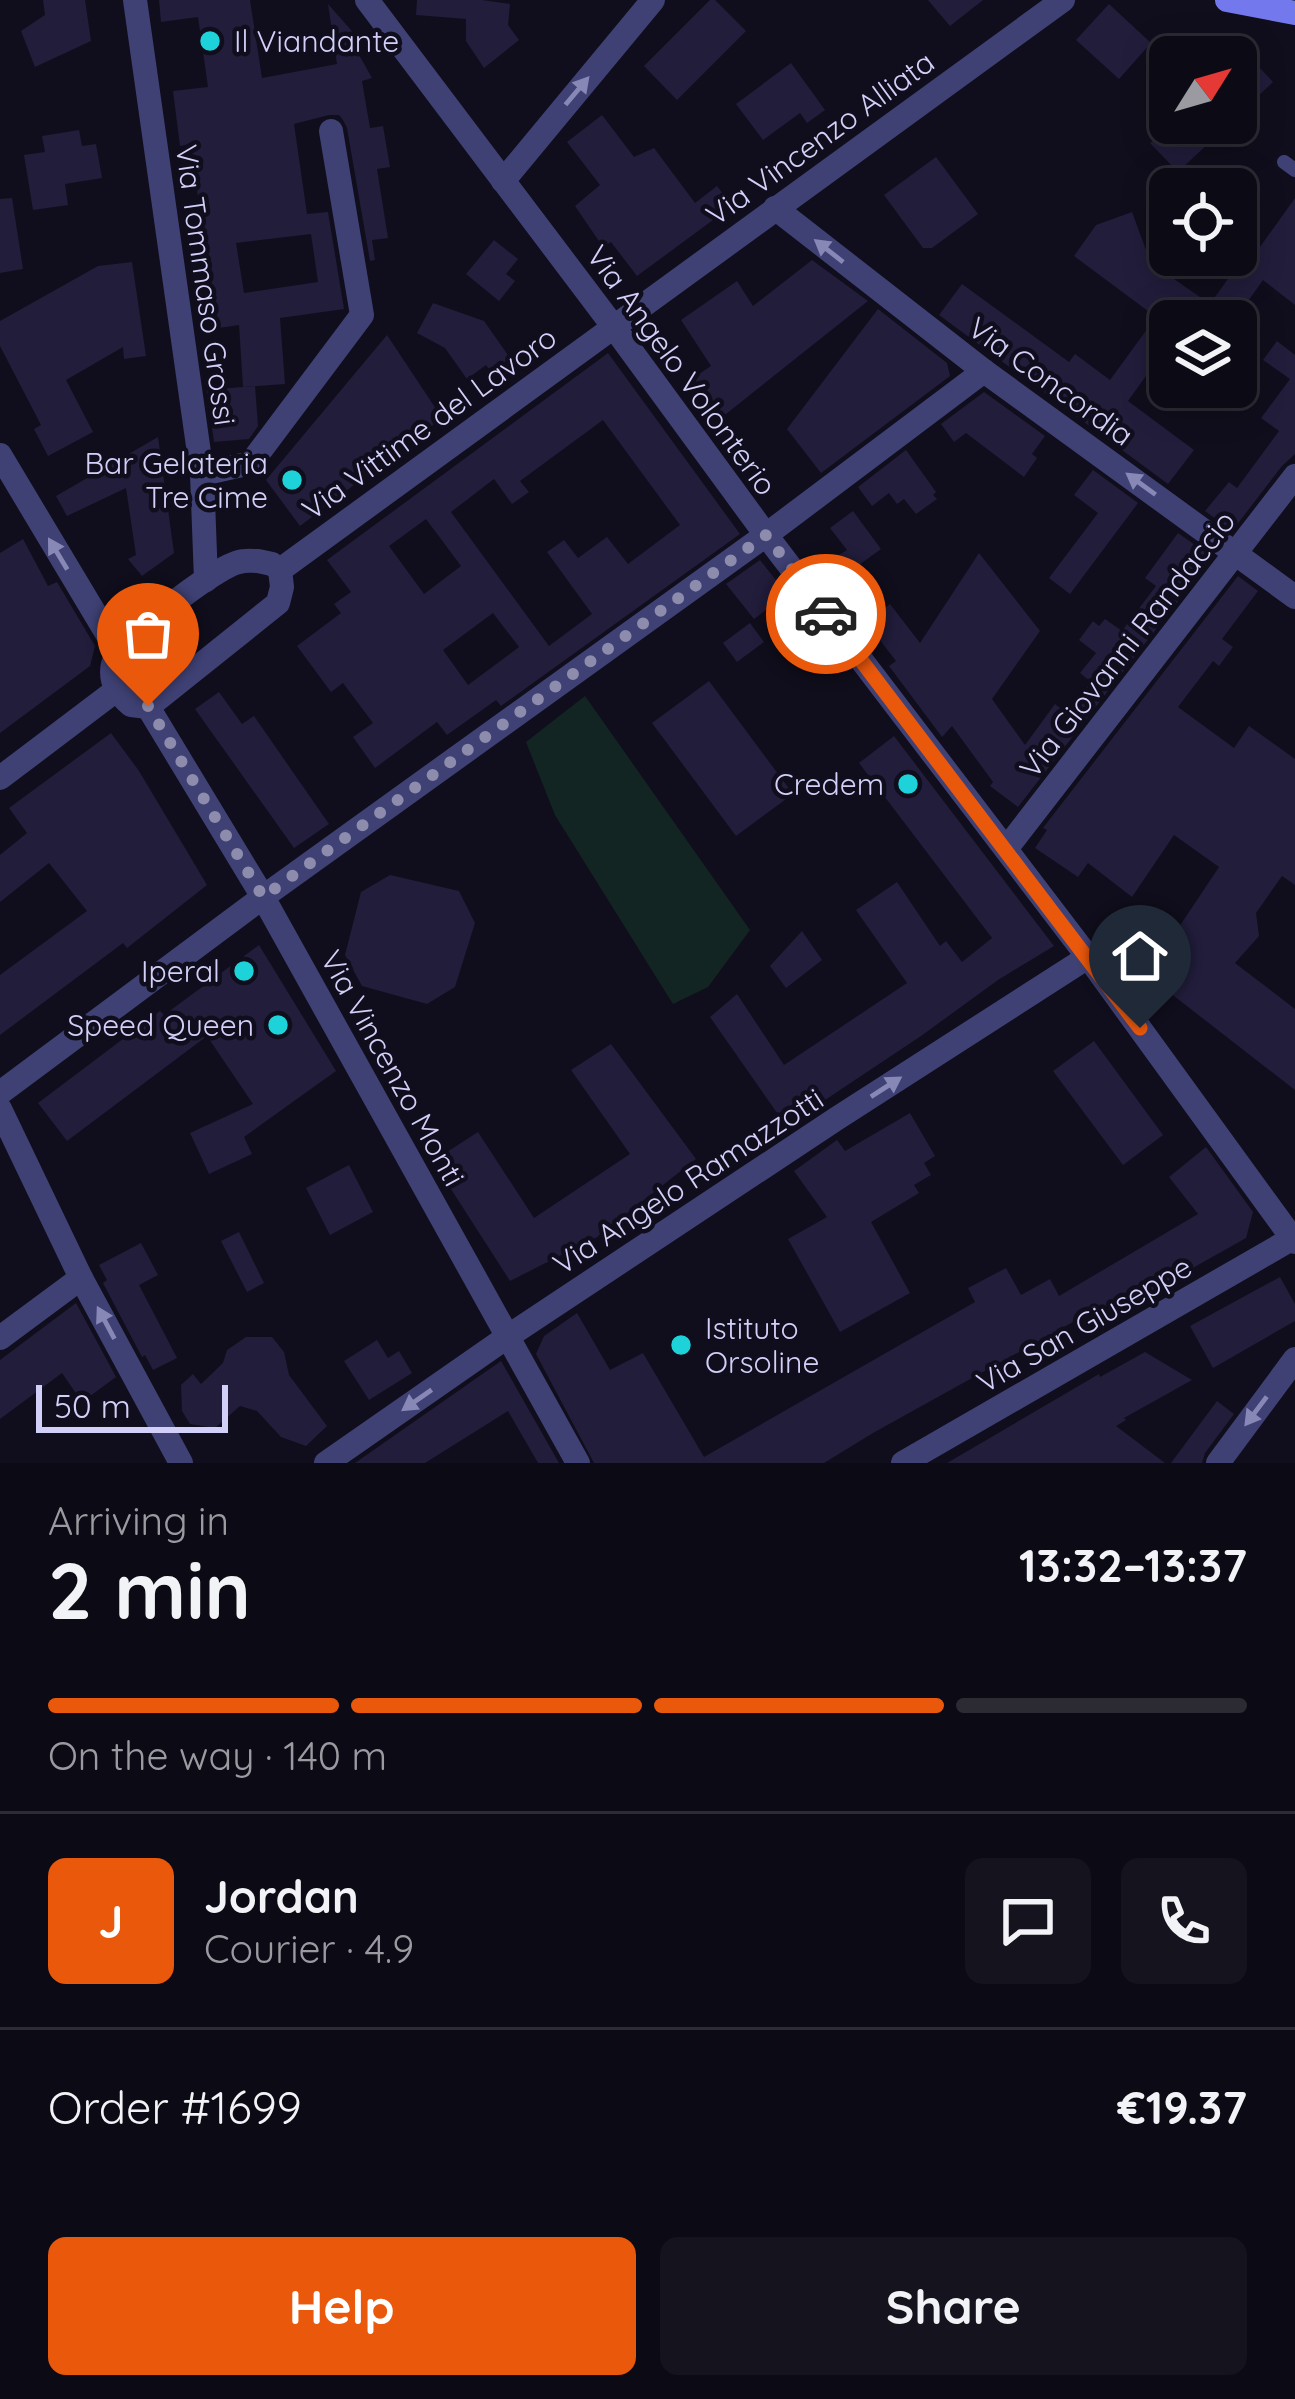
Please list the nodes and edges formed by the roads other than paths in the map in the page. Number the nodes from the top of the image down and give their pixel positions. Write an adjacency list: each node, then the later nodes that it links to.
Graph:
1 (135, 0): 13 (street, Via Tommaso Grossi)
2 (367, 0): 8 (street, Via Angelo Volonterio)
3 (653, 0): 8 (street, one-way to 3)
4 (1063, 0): 9 (street, Via Vincenzo Alliata)
5 (1227, 0): 6 (street)
6 (1295, 13)
7 (332, 131): 13 (street)
8 (503, 181): 10 (street, Via Angelo Volonterio)
9 (775, 208): 10 (street, Via Vincenzo Alliata); 11 (street, Via Concordia, one-way to 9)
10 (614, 326): 15 (street, Via Angelo Volonterio); 17 (street, Via Vittime del Lavoro)
11 (984, 371): 15 (street); 16 (street, Via Concordia, one-way to 11)
12 (0, 455): 20 (street, one-way to 12)
13 (202, 474): 18 (street, Via Tommaso Grossi)
14 (1295, 476): 16 (street, Via Giovanni Randaccio)
15 (766, 535): 24 (street, Via Angelo Volonterio); 25 (street)
16 (1237, 552): 19 (street, Via Concordia); 24 (street, Via Giovanni Randaccio)
17 (280, 570): 18 (street); 22 (street)
18 (206, 580): 20 (street)
19 (1295, 597)
20 (118, 652): 21 (street)
21 (116, 691): 22 (street); 23 (street)
22 (148, 706): 25 (street, Via Vincenzo Monti)
23 (0, 778)
24 (1006, 849): 26 (street, Via Angelo Volonterio)
25 (263, 897): 27 (street); 31 (street, Via Vincenzo Monti)
26 (1088, 957): 29 (street, Via Angelo Volonterio); 31 (street, Via Angelo Ramazzotti, one-way to 26)
27 (0, 1093)
28 (0, 1109): 30 (street)
29 (1294, 1240): 37 (street, Via San Giuseppe)
30 (81, 1278): 32 (street); 34 (street, one-way to 30)
31 (507, 1336): 35 (street, Via Angelo Ramazzotti, one-way to 35); 36 (street, Via Vincenzo Monti)
32 (0, 1338)
33 (1295, 1359): 38 (street, one-way to 38)
34 (181, 1463)
35 (326, 1463)
36 (578, 1463)
37 (903, 1463)
38 (1218, 1463)

